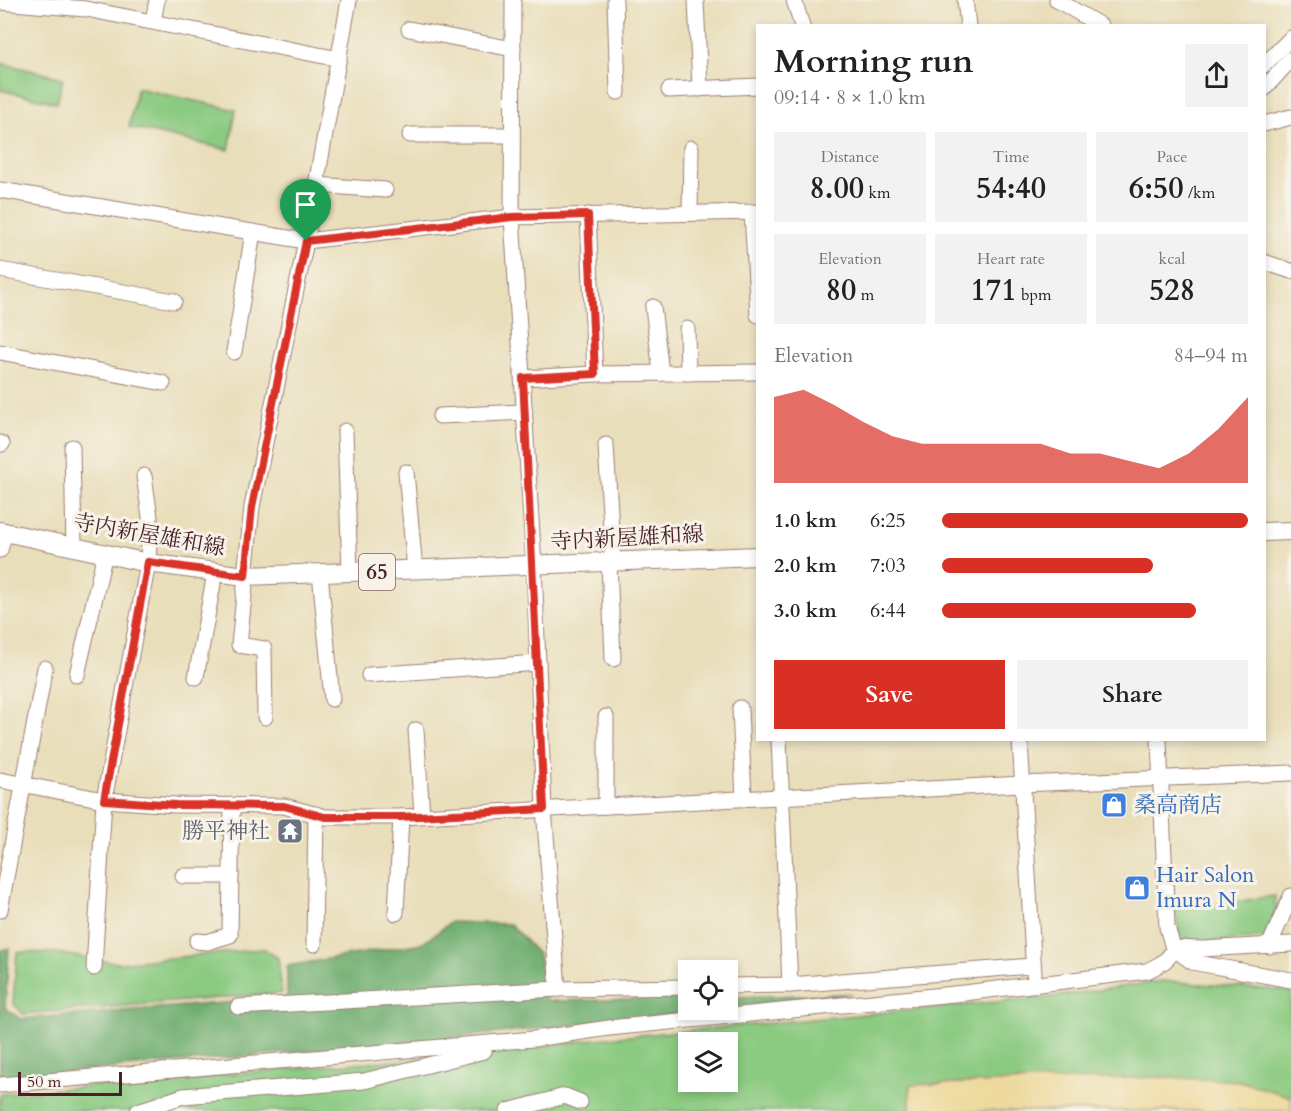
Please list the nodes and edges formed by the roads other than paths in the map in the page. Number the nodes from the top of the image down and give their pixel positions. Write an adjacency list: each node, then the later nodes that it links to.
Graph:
1 (157, 0): 10 (street)
2 (349, 0): 17 (street)
3 (513, 0): 16 (street)
4 (615, 0): 24 (street)
5 (696, 0): 22 (street)
6 (794, 0): 12 (street)
7 (965, 0): 13 (street)
8 (1057, 0): 11 (street)
9 (0, 2): 10 (street)
10 (153, 21): 17 (street)
11 (1092, 23)
12 (801, 24)
13 (968, 24)
14 (409, 29): 16 (street)
15 (1291, 38): 19 (street)
16 (513, 49): 28 (street)
17 (339, 59): 30 (street)
18 (1291, 59): 21 (street)
19 (1266, 63)
20 (756, 86): 22 (street)
21 (1266, 87)
22 (700, 89): 23 (street)
23 (669, 90)
24 (618, 92)
25 (1291, 117): 26 (street)
26 (1266, 123)
27 (410, 135): 28 (street)
28 (512, 135): 36 (street)
29 (691, 148): 34 (street)
30 (316, 185): 32 (street); 38 (street)
31 (0, 189): 37 (street)
32 (385, 190)
33 (755, 212): 34 (street); 39 (street)
34 (690, 213): 35 (street)
35 (588, 215): 36 (street); 51 (street)
36 (512, 217): 38 (street); 52 (street)
37 (253, 232): 38 (street); 47 (street)
38 (306, 241): 75 (street)
39 (756, 246)
40 (1266, 263): 42 (street)
41 (0, 270): 43 (street)
42 (1291, 271)
43 (174, 301)
44 (653, 307): 49 (street)
45 (687, 329): 50 (street)
46 (0, 352): 53 (street)
47 (234, 352)
48 (756, 372): 50 (street)
49 (661, 373): 50 (street); 51 (street)
50 (688, 373)
51 (595, 374): 52 (street)
52 (523, 378): 54 (street)
53 (163, 383)
54 (525, 412): 55 (street); 70 (street)
55 (440, 416)
56 (345, 431): 72 (street)
57 (606, 445): 69 (street)
58 (72, 447): 64 (street)
59 (406, 472): 71 (street)
60 (144, 476): 68 (street)
61 (2, 531): 64 (main road, 寺内新屋雄和線 / 65); 65 (street)
62 (1291, 531): 63 (main road)
63 (1266, 532)
64 (74, 546): 66 (main road, 寺内新屋雄和線 / 65)
65 (0, 550)
66 (105, 553): 68 (main road, 寺内新屋雄和線 / 65); 79 (street)
67 (756, 556): 69 (main road, 寺内新屋雄和線 / 65)
68 (148, 562): 73 (main road, 寺内新屋雄和線 / 65); 97 (street)
69 (611, 563): 70 (main road, 寺内新屋雄和線 / 65); 76 (street)
70 (534, 566): 71 (main road, 寺内新屋雄和線 / 65); 77 (street)
71 (415, 570): 72 (main road, 寺内新屋雄和線 / 65)
72 (350, 572): 74 (main road, 寺内新屋雄和線 / 65)
73 (215, 573): 75 (main road, 寺内新屋雄和線 / 65); 81 (street)
74 (320, 573): 75 (main road, 寺内新屋雄和線 / 65); 82 (street)
75 (246, 576): 84 (street)
76 (613, 659)
77 (538, 663): 80 (street); 100 (street)
78 (45, 668): 93 (street)
79 (78, 675)
80 (369, 675)
81 (196, 676)
82 (332, 699)
83 (740, 708): 96 (street)
84 (265, 717)
85 (606, 717): 99 (street)
86 (416, 730): 102 (street)
87 (779, 741): 95 (street)
88 (1020, 741): 94 (street)
89 (1159, 741): 91 (street)
90 (1291, 772): 91 (street)
91 (1161, 779): 94 (street); 113 (street)
92 (0, 780): 93 (street)
93 (23, 784): 97 (street); 107 (street)
94 (1022, 784): 95 (street); 114 (street)
95 (782, 796): 96 (street); 117 (street)
96 (744, 799): 99 (street)
97 (104, 800): 98 (street); 115 (street)
98 (232, 805): 101 (street); 105 (street)
99 (606, 806): 100 (street)
100 (544, 809): 102 (street); 121 (street)
101 (316, 814): 103 (street); 110 (street)
102 (422, 815): 103 (street)
103 (401, 817): 108 (street)
104 (183, 876): 105 (street)
105 (231, 876): 109 (street)
106 (1291, 896): 112 (street)
107 (0, 910)
108 (396, 913)
109 (197, 941)
110 (314, 944)
111 (1291, 944): 112 (street)
112 (1269, 945): 113 (street)
113 (1173, 948): 116 (street); 118 (street)
114 (1032, 966): 117 (street); 118 (street)
115 (94, 968)
116 (1291, 980)
117 (790, 985): 119 (street)
118 (1038, 985): 123 (street)
119 (738, 986)
120 (678, 987): 121 (street)
121 (558, 989): 122 (street)
122 (238, 1007)
123 (534, 1039): 124 (street); 126 (street)
124 (0, 1085)
125 (580, 1102): 127 (street)
126 (138, 1111)
127 (508, 1111)

